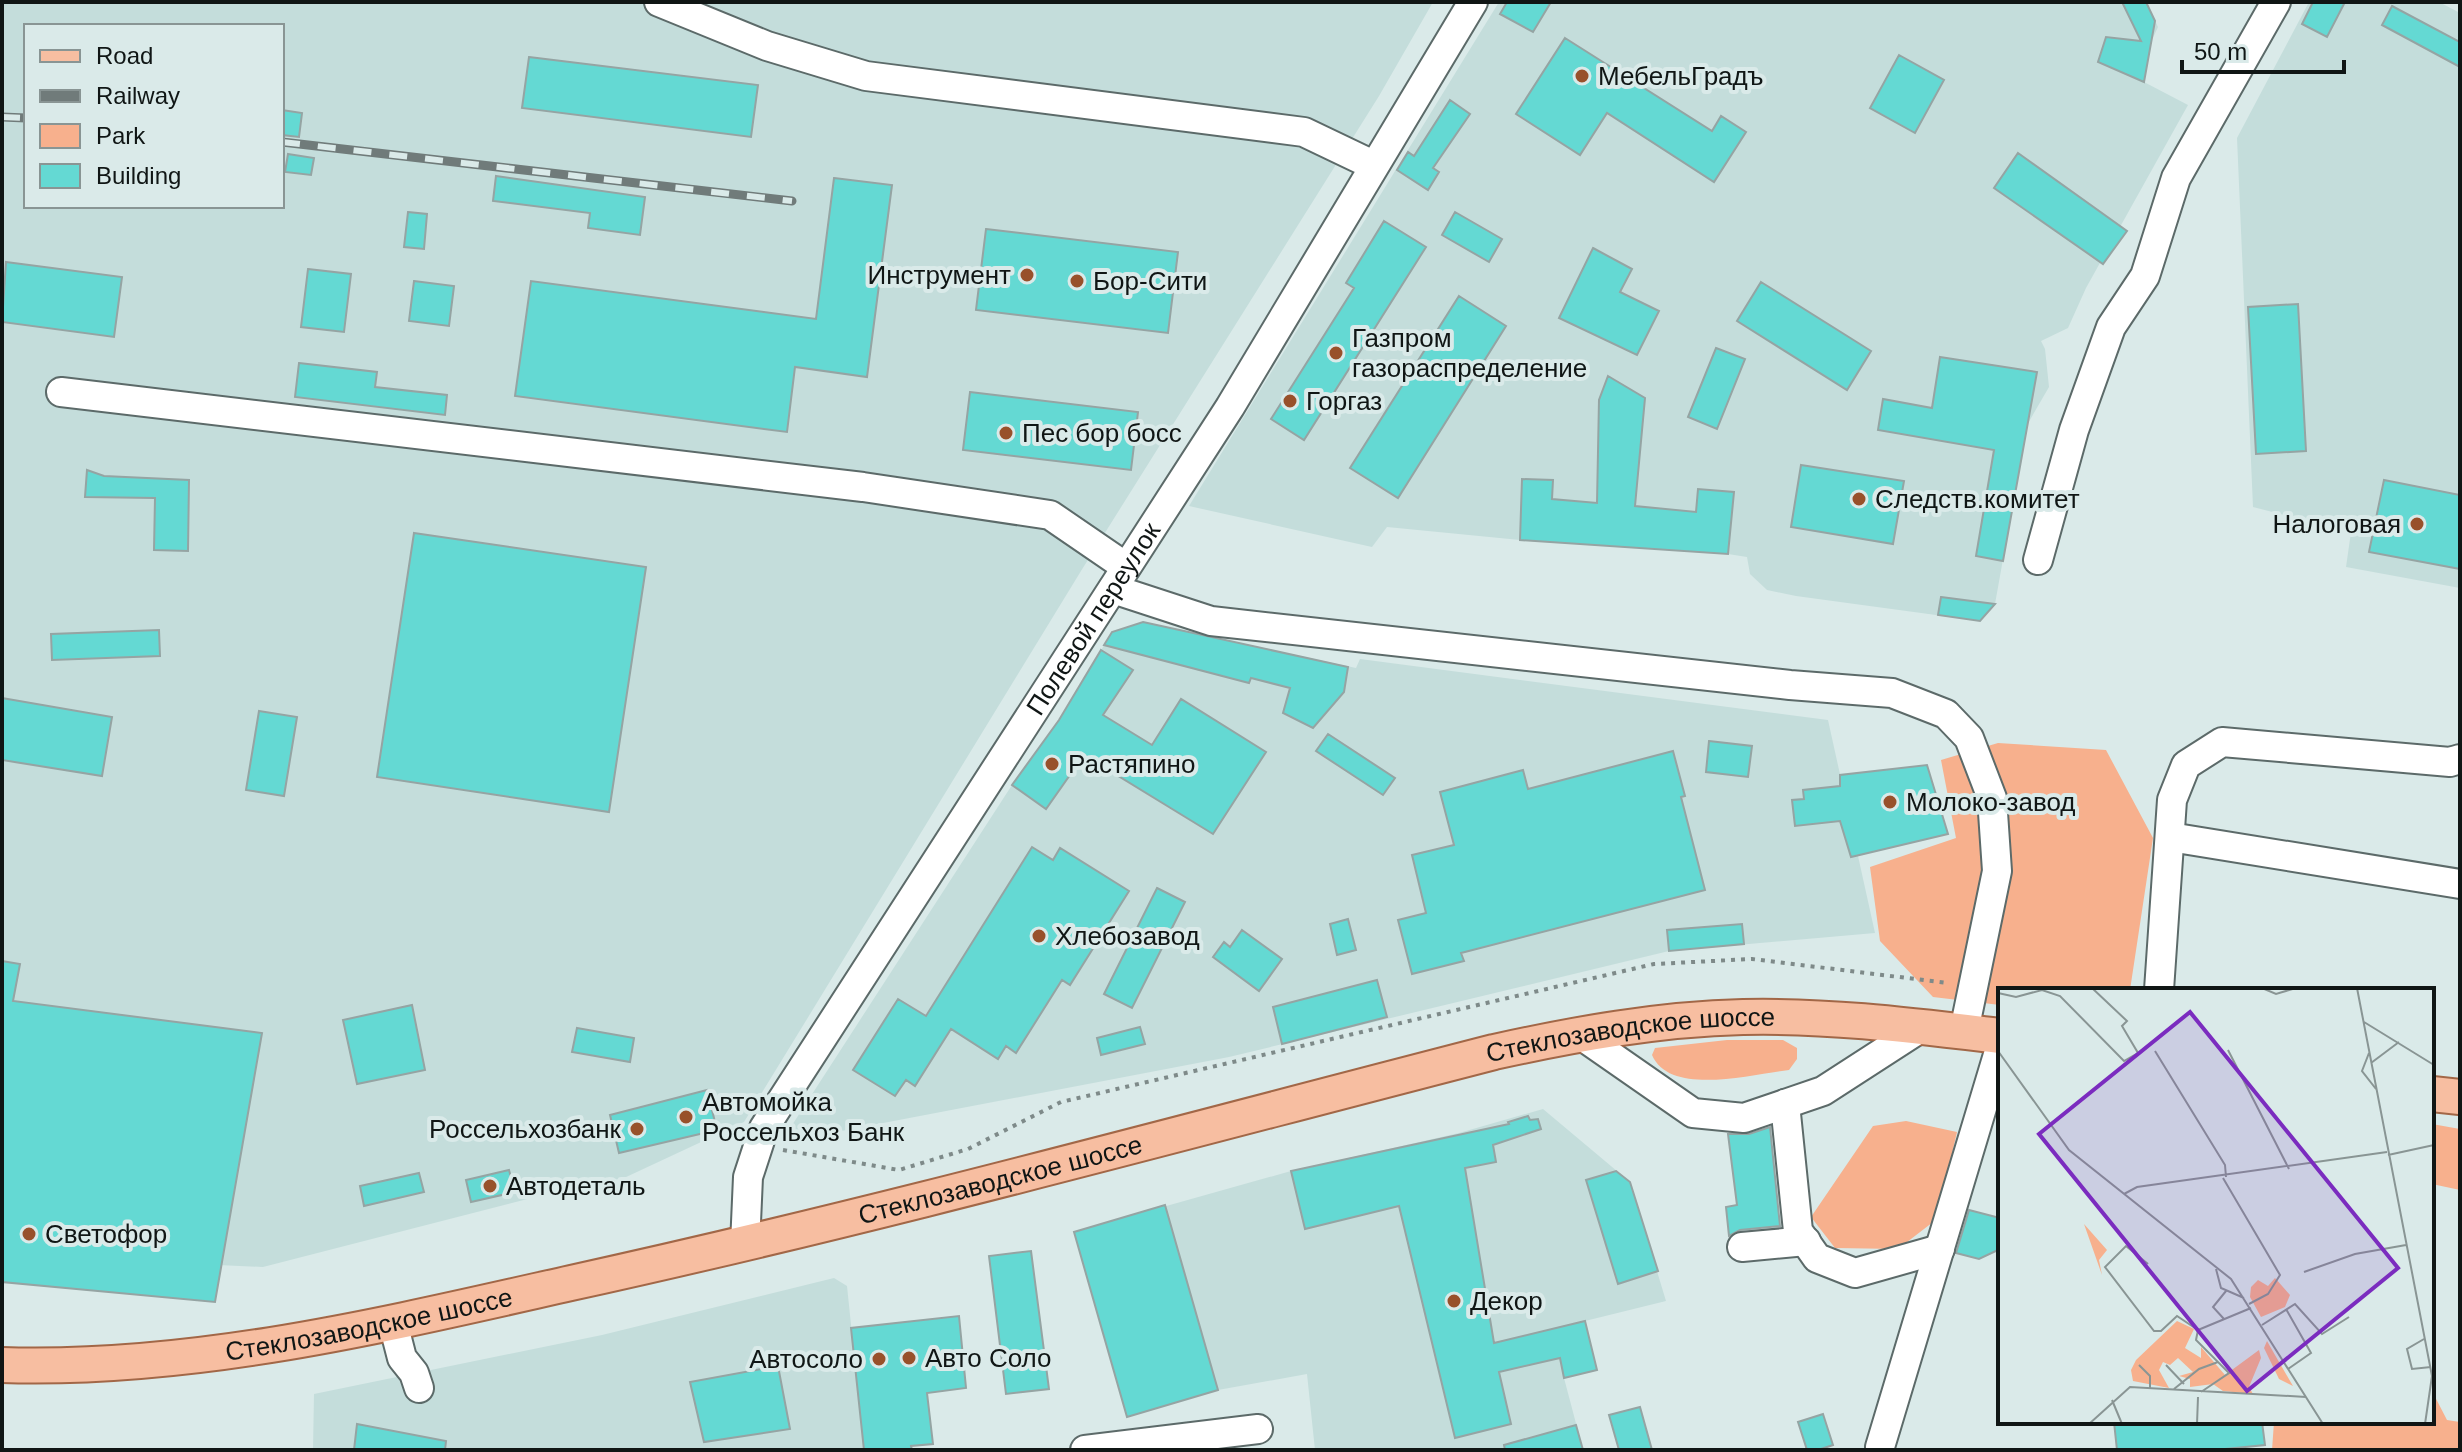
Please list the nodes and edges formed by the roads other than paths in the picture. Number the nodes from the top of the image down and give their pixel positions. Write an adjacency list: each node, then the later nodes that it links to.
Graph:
1 (659, 2): 4 (street)
2 (1473, 2): 4 (street, Полевой переулок)
3 (2276, 2): 6 (street)
4 (1373, 165): 7 (street, Полевой переулок)
5 (61, 392): 7 (street)
6 (2038, 560)
7 (1120, 578): 13 (street); 21 (street, Полевой переулок)
8 (2460, 759): 9 (street)
9 (2170, 837): 10 (street); 11 (street)
10 (2460, 884)
11 (2159, 988)
12 (1922, 1027): 13 (main road, Стеклозаводское шоссе); 14 (main road, Стеклозаводское шоссе); 19 (street)
13 (1964, 1031): 15 (main road, Стеклозаводское шоссе)
14 (1578, 1033): 19 (street); 21 (main road, Стеклозаводское шоссе)
15 (1998, 1036)
16 (1998, 1055): 23 (street)
17 (2434, 1094): 18 (main road)
18 (2460, 1097)
19 (1785, 1104): 20 (street)
20 (1806, 1241): 22 (street); 23 (street)
21 (745, 1245): 24 (main road, Стеклозаводское шоссе)
22 (1742, 1247)
23 (1940, 1249): 28 (street)
24 (393, 1323): 25 (main road, Стеклозаводское шоссе); 26 (street)
25 (2, 1365)
26 (419, 1388)
27 (1258, 1429): 29 (street)
28 (1877, 1449)
29 (1085, 1450)

